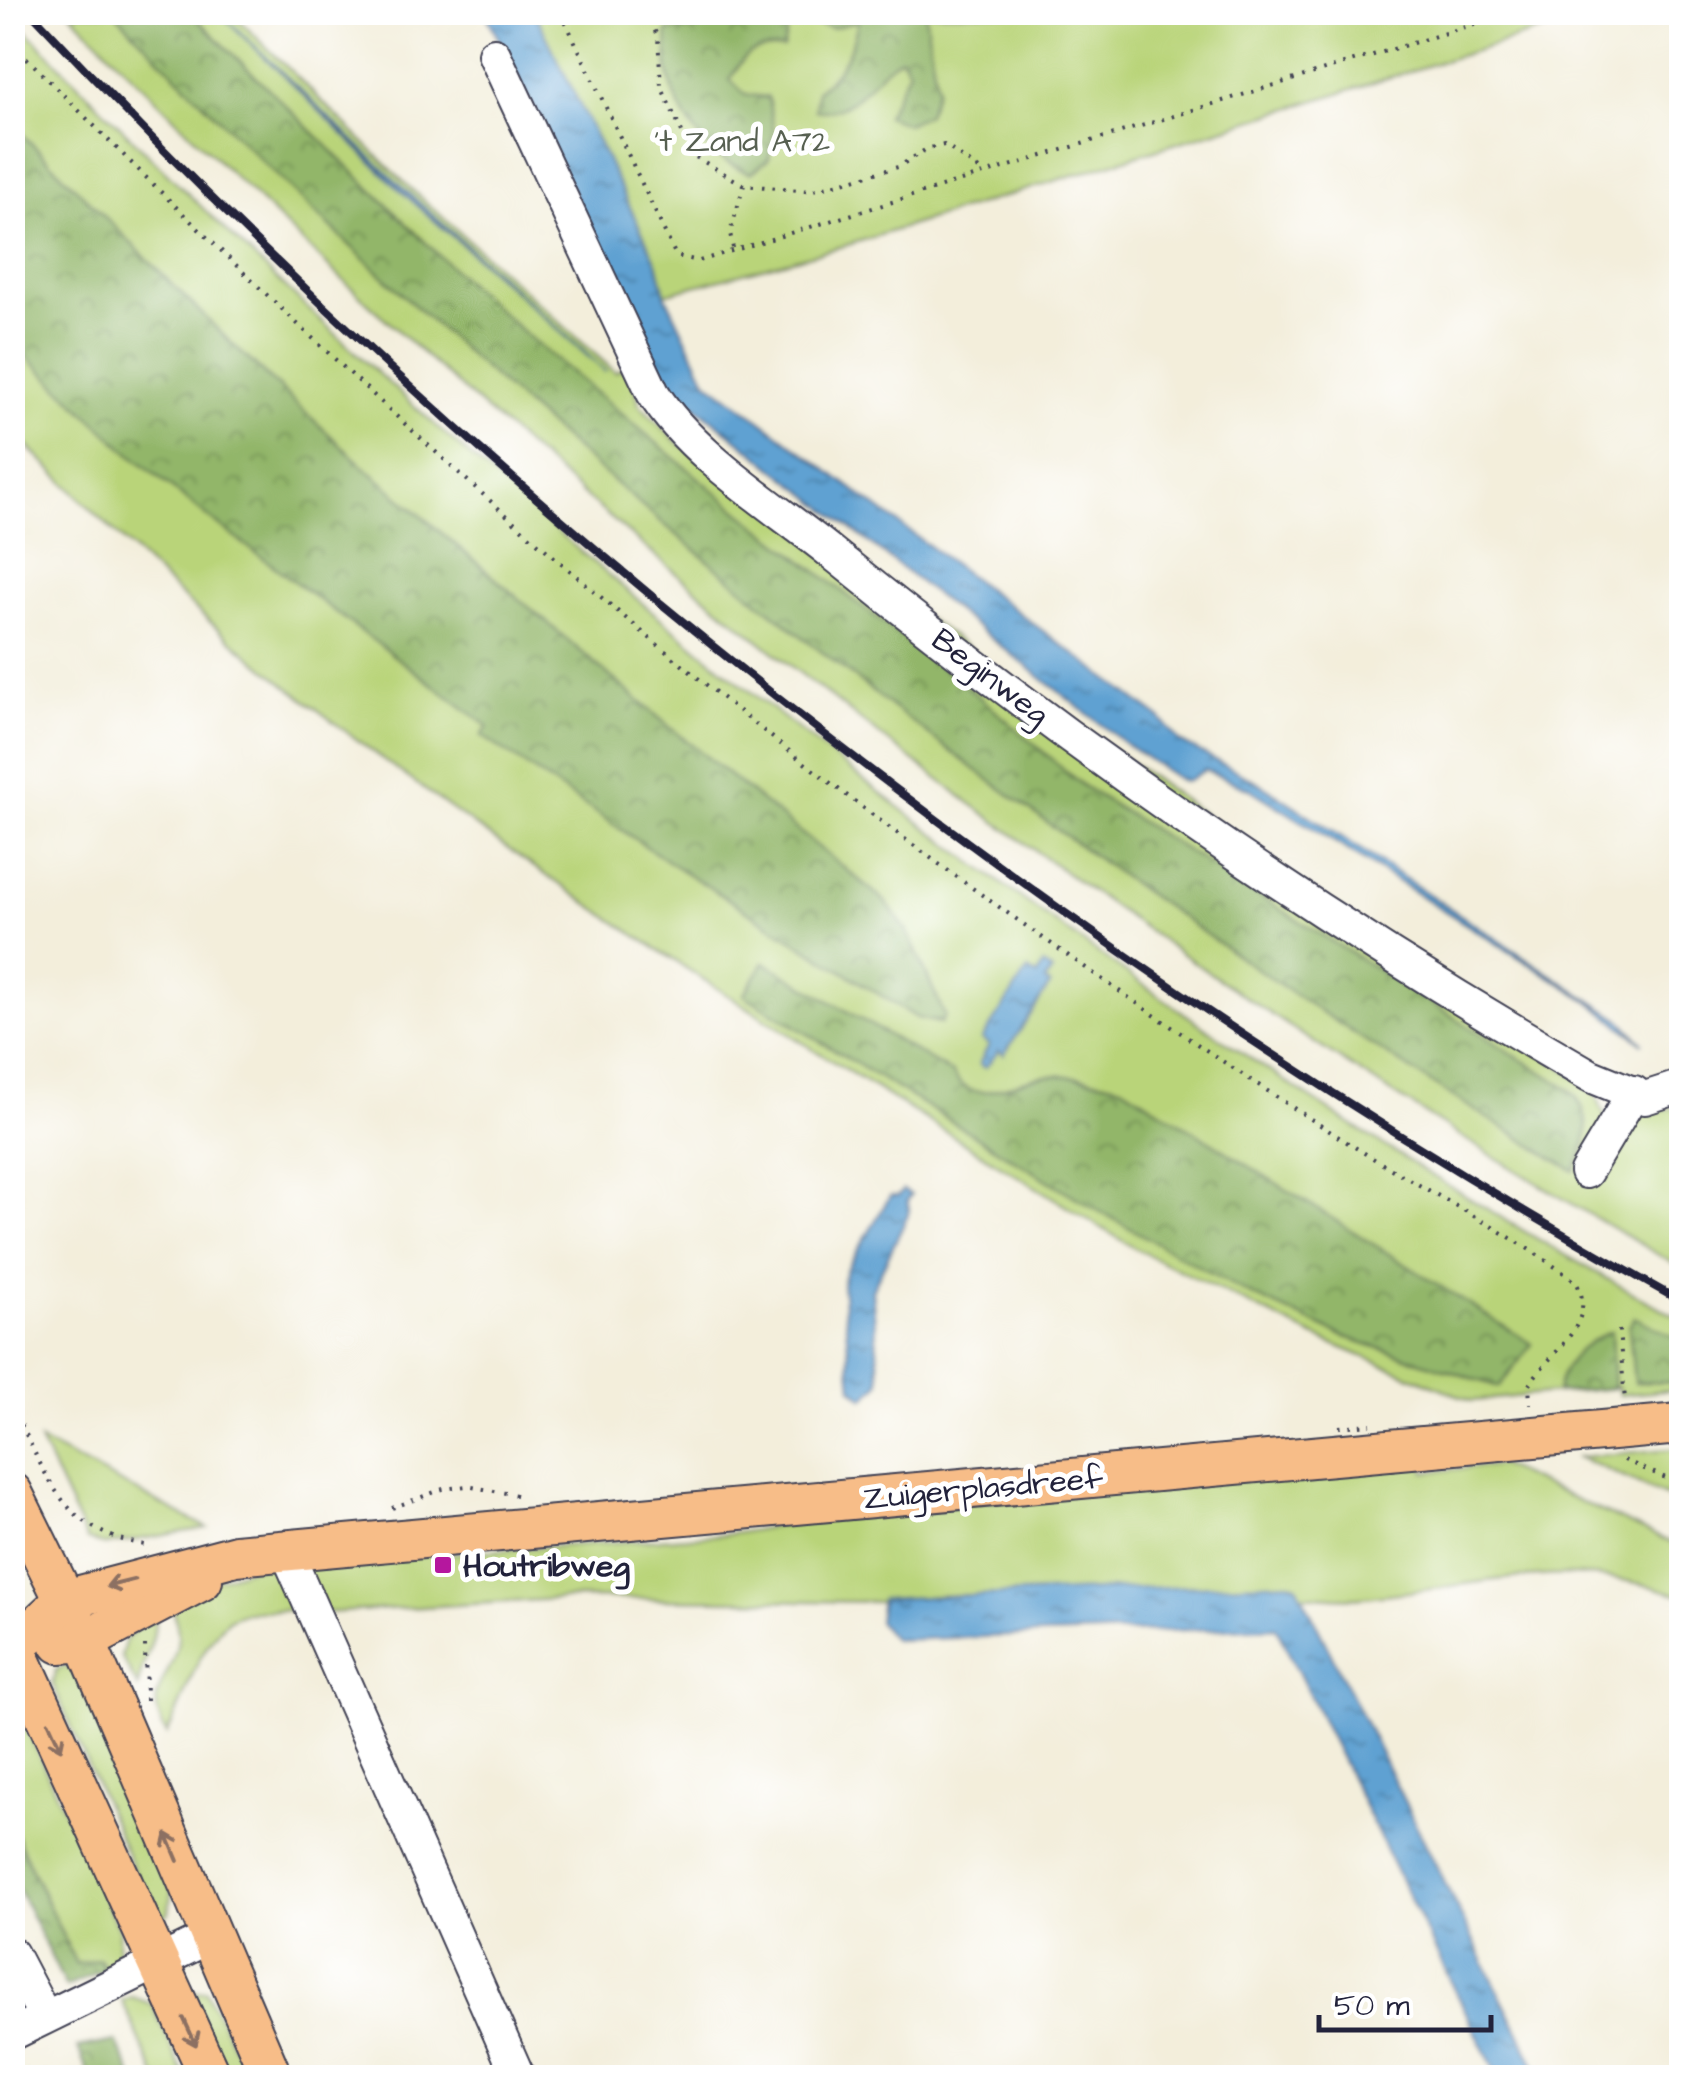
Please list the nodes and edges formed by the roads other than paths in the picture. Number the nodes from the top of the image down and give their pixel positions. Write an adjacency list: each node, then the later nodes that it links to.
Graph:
1 (494, 54): 3 (street, Beginweg)
2 (1682, 1086): 3 (street, Beginweg)
3 (1634, 1092): 4 (street)
4 (1586, 1172)
5 (1681, 1424): 7 (main road, Zuigerplasdreef, bridge)
6 (12, 1494): 9 (main road)
7 (285, 1548): 8 (main road, Zuigerplasdreef); 19 (street)
8 (128, 1598): 9 (main road, Zuigerplasdreef, one-way to 9); 10 (main road, Zuigerplasdreef)
9 (65, 1600): 10 (main road); 11 (main road, Zuigerplasdreef)
10 (85, 1641): 11 (main road, Zuigerplasdreef); 12 (main road, one-way to 10)
11 (14, 1645): 14 (main road, one-way to 14)
12 (210, 1937): 14 (street); 18 (main road)
13 (12, 1954): 15 (street)
14 (159, 1963): 15 (street); 17 (main road, one-way to 17)
15 (58, 2010): 16 (street)
16 (12, 2034)
17 (212, 2078)
18 (272, 2078)
19 (520, 2078)

